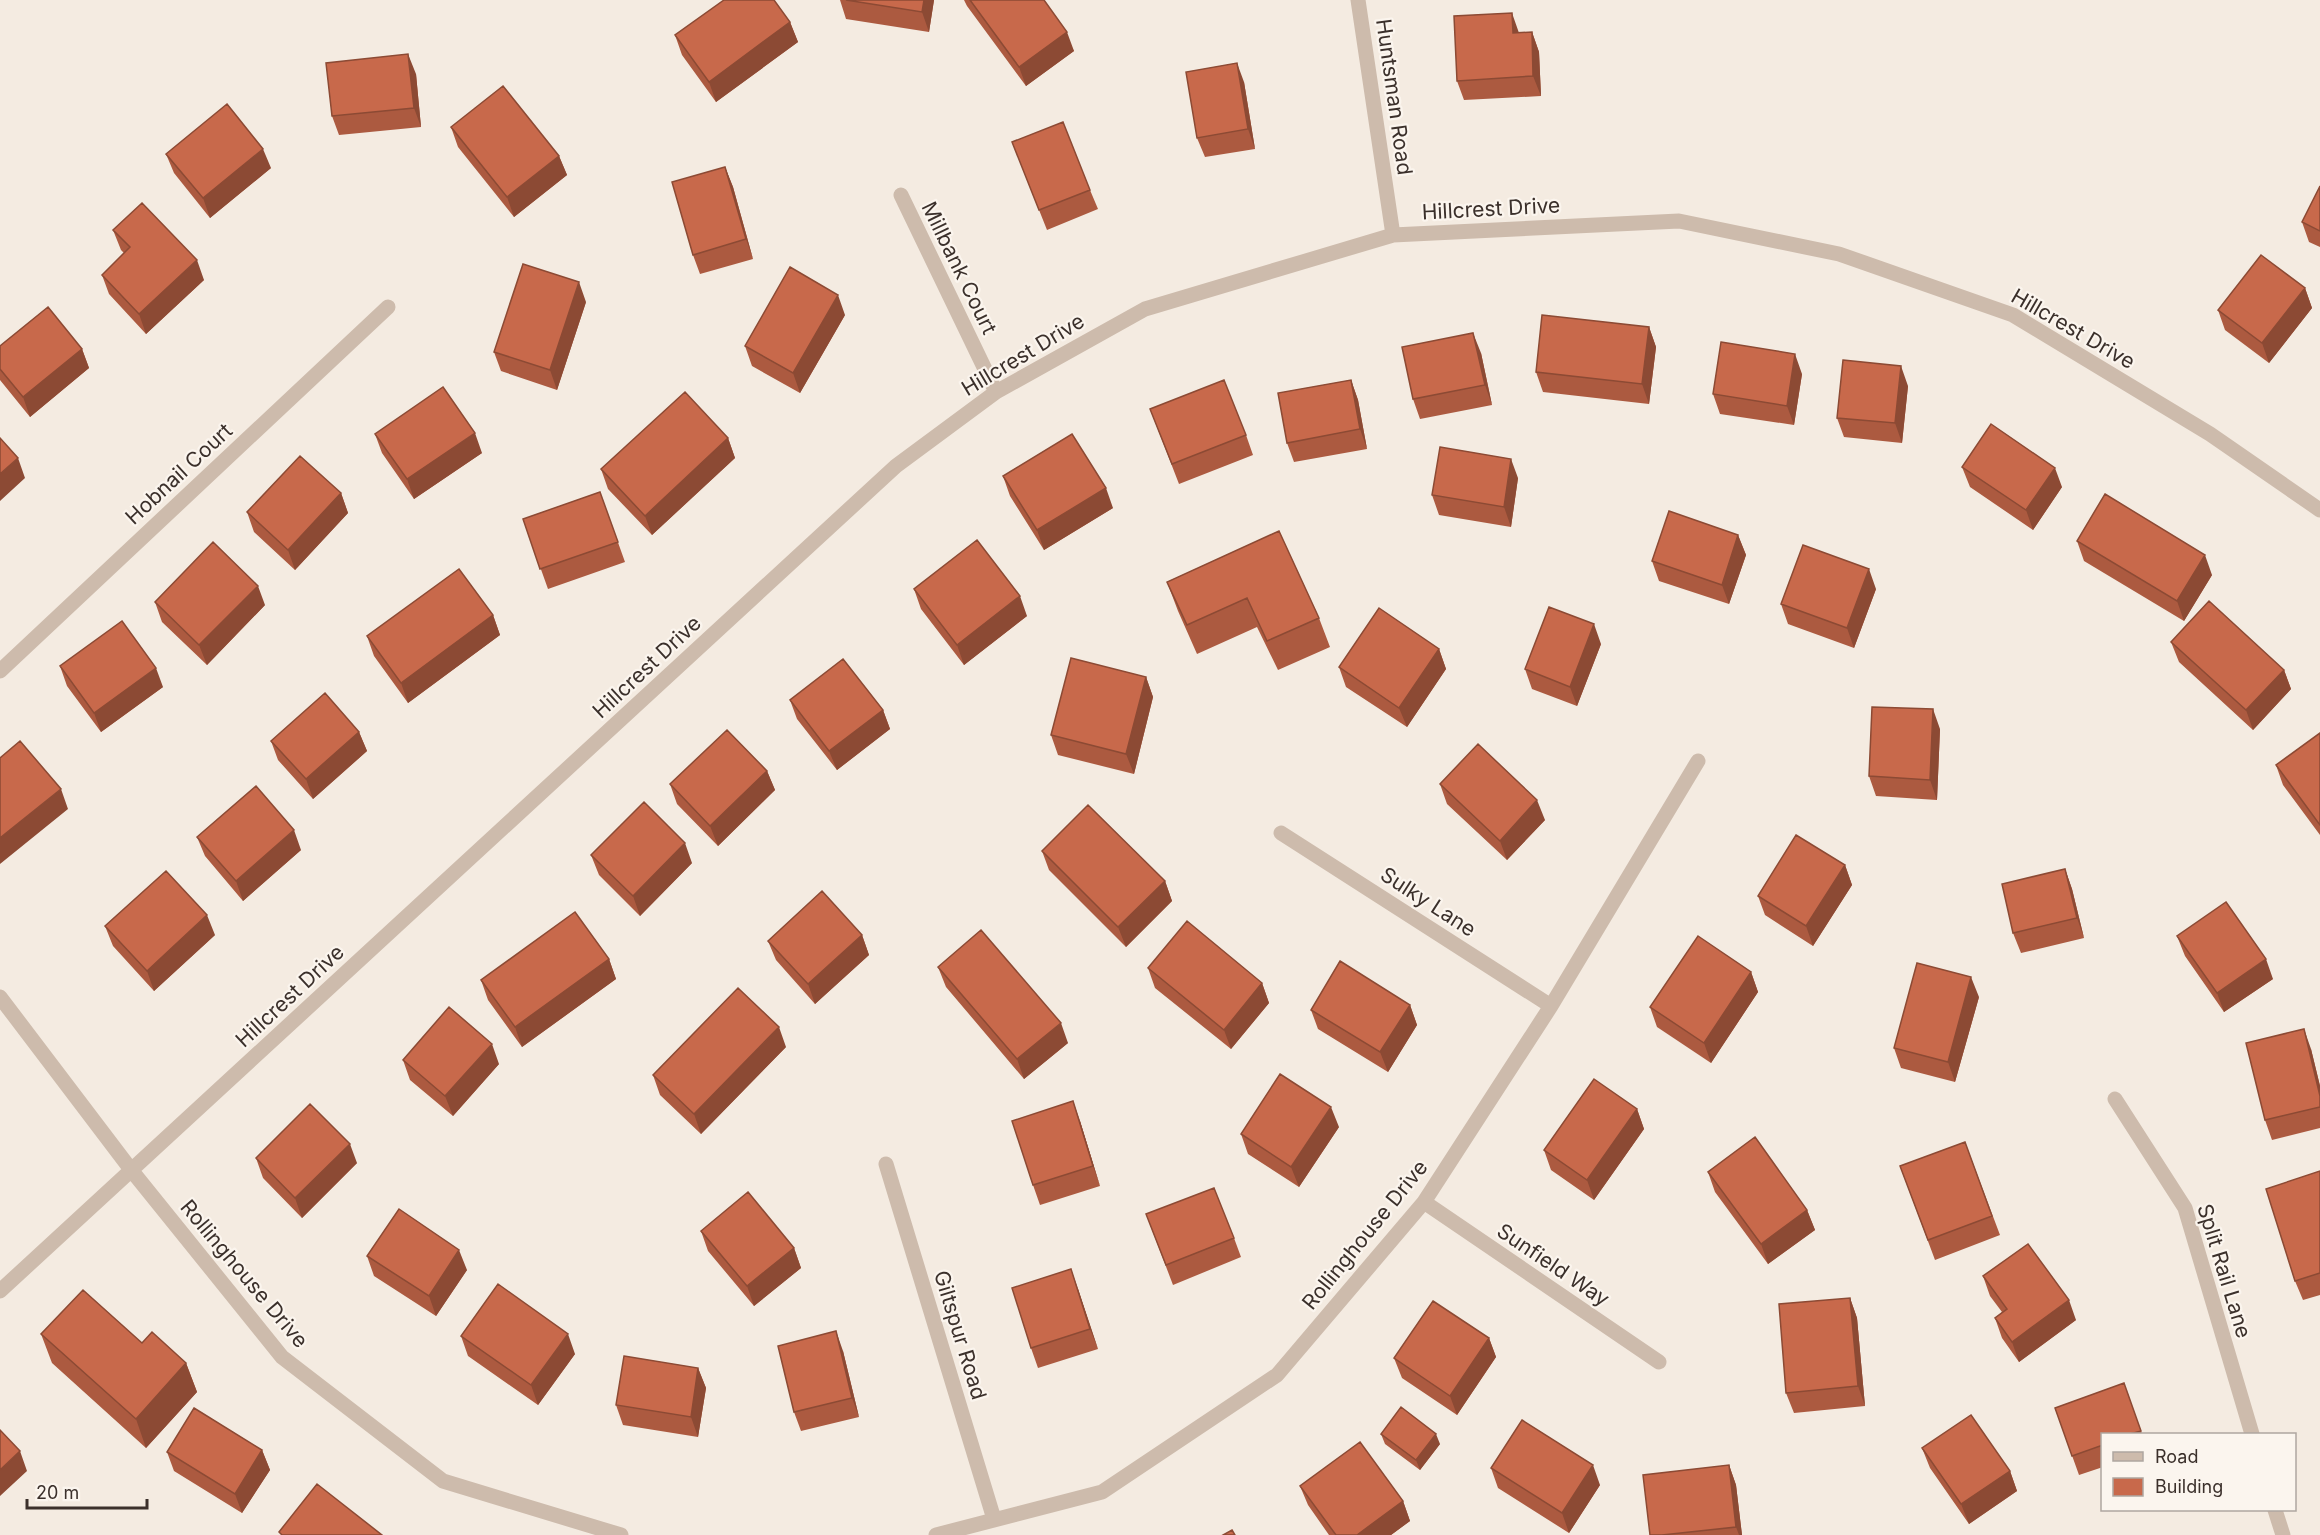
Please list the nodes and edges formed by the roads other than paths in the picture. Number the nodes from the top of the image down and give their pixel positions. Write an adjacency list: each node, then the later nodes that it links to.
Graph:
1 (1358, 0): 3 (street, Huntsman Road)
2 (901, 195): 5 (street, Millbank Court)
3 (1393, 235): 5 (street, Hillcrest Drive); 6 (street, Hillcrest Drive)
4 (388, 308): 7 (street, Hobnail Court)
5 (996, 392): 14 (street, Hillcrest Drive)
6 (2320, 510)
7 (0, 671)
8 (1698, 761): 11 (street, Rollinghouse Drive)
9 (1281, 833): 11 (street, Sulky Lane)
10 (0, 998): 14 (street, Rollinghouse Drive)
11 (1551, 1006): 15 (street, Rollinghouse Drive)
12 (2115, 1099): 18 (street, Split Rail Lane)
13 (886, 1164): 20 (street, Giltspur Road)
14 (132, 1171): 16 (street, Hillcrest Drive); 21 (street, Rollinghouse Drive)
15 (1424, 1202): 17 (street, Sunfield Way); 20 (street, Rollinghouse Drive)
16 (0, 1291)
17 (1659, 1362)
18 (2252, 1433)
19 (2276, 1511): 23 (street)
20 (994, 1519): 22 (street, Rollinghouse Drive)
21 (621, 1535)
22 (936, 1535)
23 (2283, 1535)

